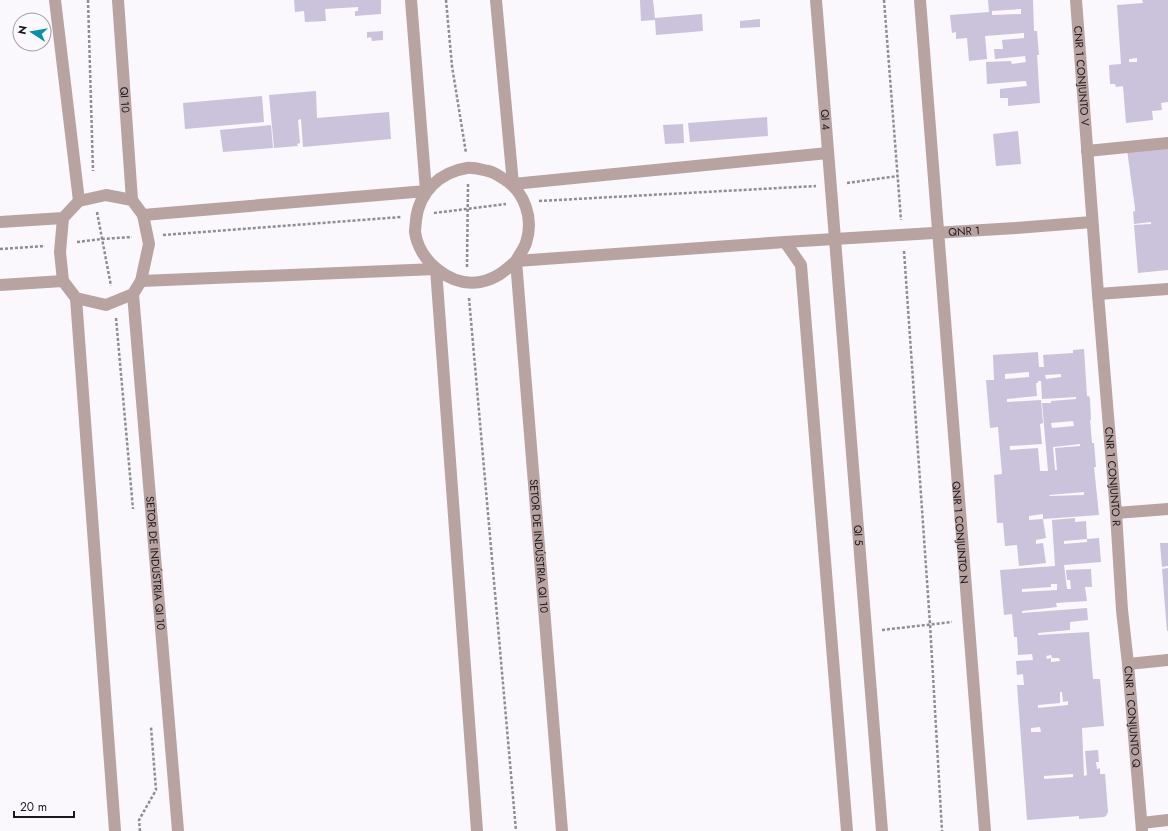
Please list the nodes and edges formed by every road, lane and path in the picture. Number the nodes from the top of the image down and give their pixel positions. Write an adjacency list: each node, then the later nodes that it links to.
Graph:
1 (55, 0): 21 (street)
2 (88, 0): 19 (path)
3 (118, 0): 20 (street, QI 10)
4 (411, 0): 18 (street)
5 (446, 0): 14 (path)
6 (496, 0): 16 (street)
7 (816, 0): 13 (street, QI 4)
8 (884, 0): 15 (path)
9 (920, 0): 29 (street, QNR 1 CONJUNTO N)
10 (1076, 0): 12 (street, CNR 1 CONJUNTO V)
11 (1168, 143): 12 (street)
12 (1087, 151): 28 (street)
13 (828, 153): 16 (street); 17 (street, QI 4)
14 (468, 168): 16 (street); 18 (street); 23 (path)
15 (898, 176): 17 (path); 30 (path)
16 (513, 184): 22 (street)
17 (831, 185): 22 (path); 33 (street, QI 4)
18 (426, 191): 24 (street); 25 (street)
19 (94, 197): 20 (street); 21 (street); 32 (path)
20 (132, 200): 24 (street)
21 (79, 201): 26 (street)
22 (524, 202): 23 (path); 37 (street)
23 (468, 208): 25 (path); 41 (path)
24 (143, 215): 31 (street)
25 (417, 216): 31 (path); 38 (street)
26 (63, 218): 27 (street); 35 (street)
27 (0, 222)
28 (1092, 222): 29 (street, QNR 1); 45 (street)
29 (936, 233): 30 (street, QNR 1); 52 (street, QNR 1 CONJUNTO N)
30 (902, 235): 33 (street, QNR 1); 53 (path)
31 (148, 236): 32 (path); 40 (street)
32 (102, 239): 35 (path); 47 (path)
33 (836, 239): 34 (street, QNR 1); 54 (street, QI 5)
34 (785, 242): 37 (street, QNR 1); 66 (street)
35 (61, 245): 36 (path); 39 (street)
36 (0, 249)
37 (516, 261): 41 (street); 65 (street, SETOR DE INDÚSTRIA QI 10)
38 (436, 269): 40 (street); 41 (street); 63 (street)
39 (63, 281): 42 (street); 46 (street)
40 (142, 281): 44 (street)
41 (467, 282): 64 (path)
42 (0, 286)
43 (1168, 289): 45 (street)
44 (133, 294): 47 (street); 62 (street, SETOR DE INDÚSTRIA QI 10)
45 (1098, 294): 49 (street, CNR 1 CONJUNTO R)
46 (76, 298): 47 (street); 60 (street)
47 (114, 302): 50 (path)
48 (1168, 509): 49 (street)
49 (1116, 513): 51 (street, CNR 1 CONJUNTO R)
50 (134, 514)
51 (1122, 610): 56 (street, CNR 1 CONJUNTO Q)
52 (967, 620): 53 (path); 69 (street, QNR 1 CONJUNTO N)
53 (930, 624): 54 (path); 68 (path)
54 (865, 631): 67 (street, QI 5)
55 (1168, 660): 56 (street)
56 (1128, 664): 59 (street, CNR 1 CONJUNTO Q)
57 (151, 719): 61 (path)
58 (1168, 820): 59 (street)
59 (1142, 827)
60 (115, 831)
61 (140, 831)
62 (178, 831)
63 (477, 831)
64 (516, 831)
65 (562, 831)
66 (847, 831)
67 (882, 831)
68 (942, 831)
69 (985, 831)

